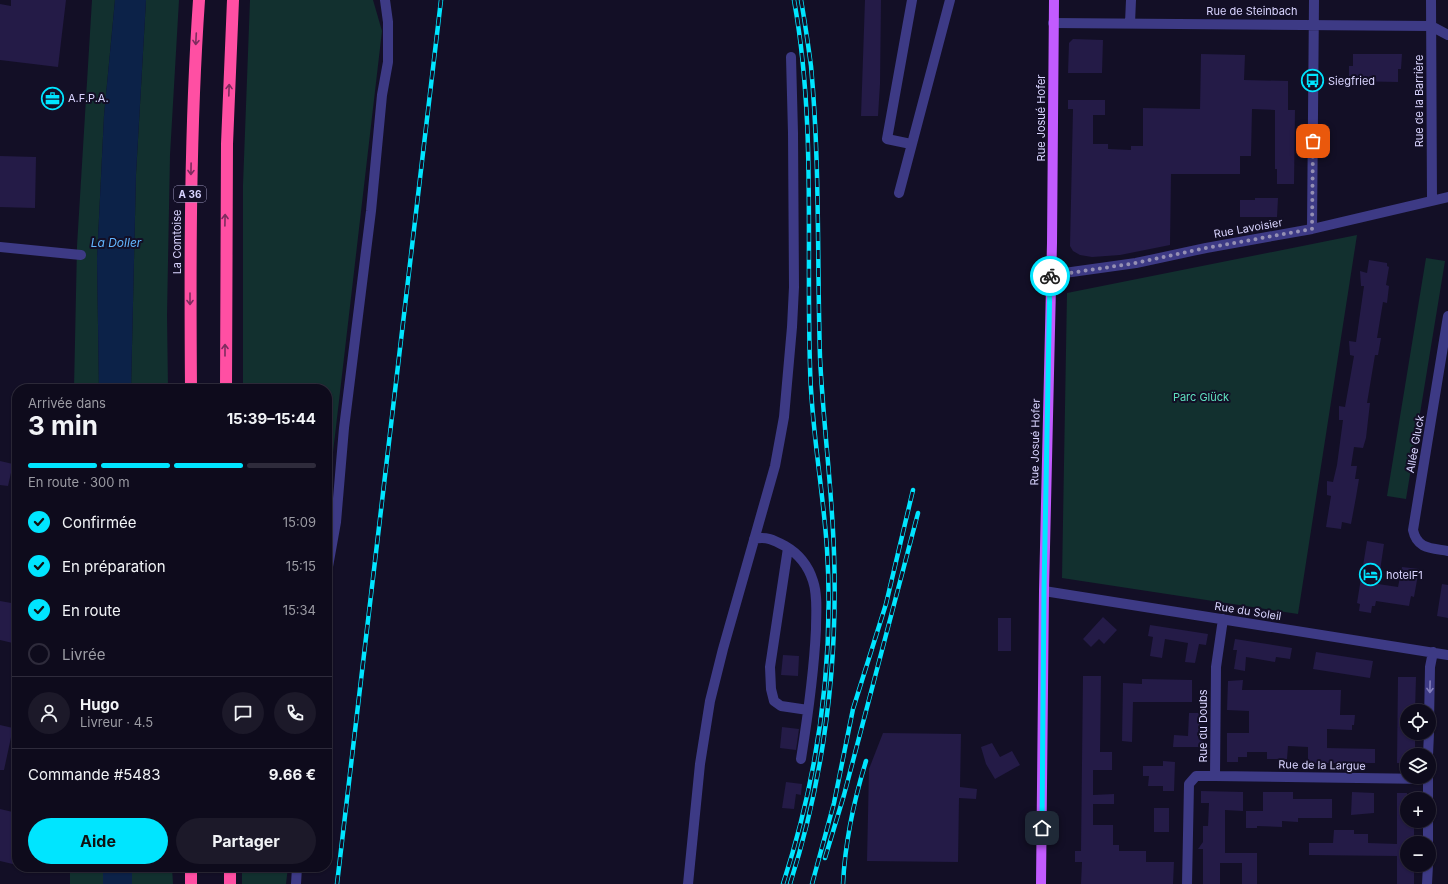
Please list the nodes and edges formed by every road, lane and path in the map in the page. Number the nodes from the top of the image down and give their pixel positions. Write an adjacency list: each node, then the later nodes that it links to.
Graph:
1 (199, 0): 25 (highway, La Comtoise / A 36, one-way to 25)
2 (234, 0): 26 (highway, one-way to 2)
3 (385, 0): 28 (street)
4 (912, 0): 16 (street)
5 (950, 0): 16 (street)
6 (1054, 0): 10 (main road, Rue Josué Hofer)
7 (1131, 0): 11 (street)
8 (1314, 0): 12 (street)
9 (1431, 0): 13 (street, Rue de la Barrière)
10 (1053, 22): 11 (street, Rue de Steinbach); 23 (main road, Rue Josué Hofer)
11 (1130, 23): 12 (street, Rue de Steinbach)
12 (1314, 24): 13 (street, Rue de Steinbach); 20 (street)
13 (1431, 26): 14 (street, Rue de Steinbach); 19 (street, Rue de la Barrière)
14 (1448, 35)
15 (791, 57): 27 (street)
16 (911, 144): 17 (street)
17 (899, 193)
18 (1448, 197): 19 (street, Rue Lavoisier)
19 (1432, 201): 20 (street, Rue Lavoisier)
20 (1312, 229): 23 (street, Rue Lavoisier)
21 (0, 247): 22 (street)
22 (81, 255)
23 (1050, 275): 31 (main road, Rue Josué Hofer)
24 (1448, 316): 30 (street, Allée Gluck)
25 (191, 384)
26 (226, 384)
27 (754, 539): 29 (street); 47 (street)
28 (332, 544)
29 (788, 548): 36 (street); 36 (street)
30 (1448, 551)
31 (1044, 591): 32 (street, Rue du Soleil); 48 (main road, Rue Josué Hofer)
32 (1223, 619): 33 (street, Rue du Soleil); 38 (street, Rue du Doubs)
33 (1433, 652): 34 (street, Rue du Soleil); 35 (street, one-way to 35)
34 (1448, 655)
35 (1429, 704)
36 (808, 710): 37 (street)
37 (801, 758)
38 (1215, 776): 39 (street, Rue de la Largue); 49 (street, Rue du Doubs)
39 (1400, 778)
40 (191, 872): 44 (highway)
41 (230, 872): 45 (highway)
42 (297, 872): 46 (street)
43 (1428, 872): 50 (street)
44 (191, 884)
45 (230, 884)
46 (296, 884)
47 (688, 884)
48 (1041, 884)
49 (1187, 884)
50 (1428, 884)

